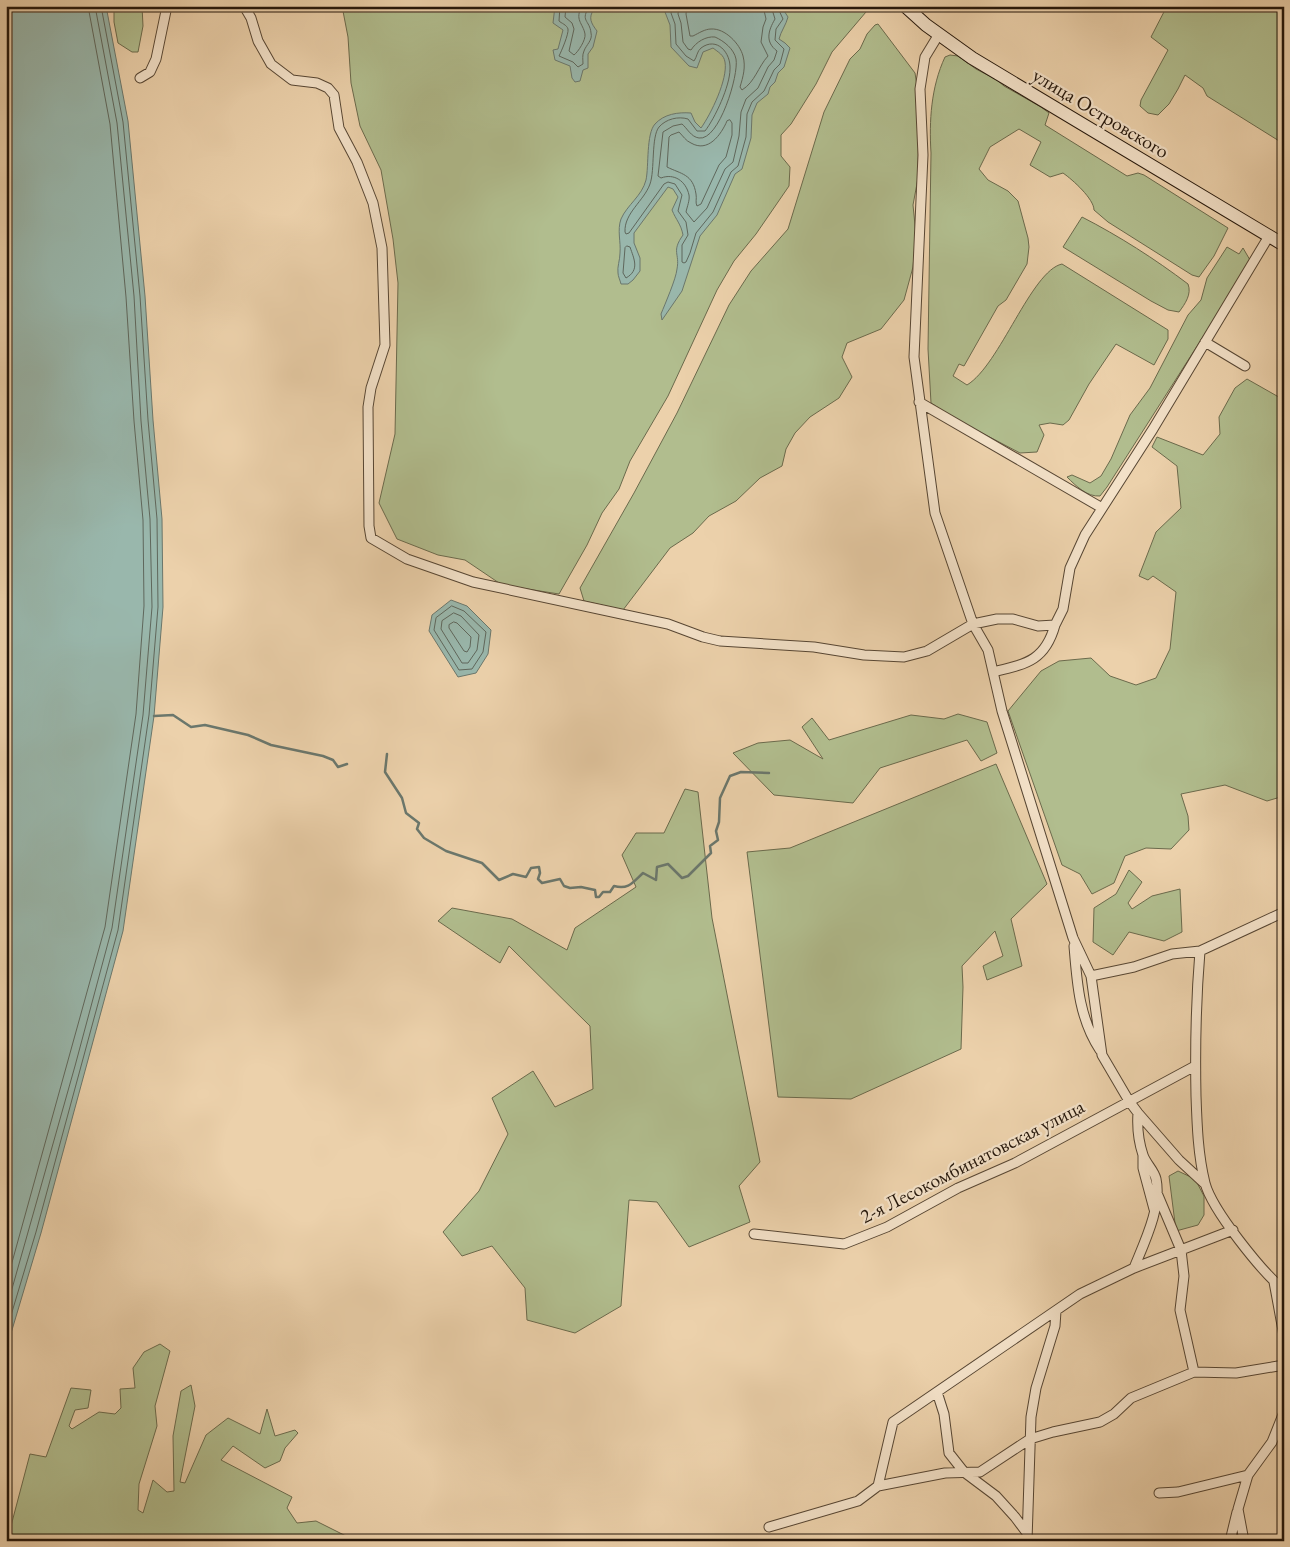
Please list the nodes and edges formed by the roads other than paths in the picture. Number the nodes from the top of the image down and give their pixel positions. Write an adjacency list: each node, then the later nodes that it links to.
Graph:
1 (168, 6): 5 (street)
2 (244, 6): 12 (street)
3 (905, 6): 4 (main road, улица Островского)
4 (939, 34): 6 (main road, улица Островского); 10 (street)
5 (140, 78)
6 (1269, 236): 7 (main road, улица Островского); 8 (street)
7 (1284, 245)
8 (1205, 342): 9 (street); 11 (street)
9 (1244, 366)
10 (919, 402): 11 (street); 12 (street)
11 (1102, 508): 13 (street)
12 (973, 624): 13 (street); 14 (street)
13 (1056, 625): 14 (street)
14 (993, 672): 16 (street)
15 (1284, 912): 17 (street)
16 (1073, 938): 18 (street); 19 (street)
17 (1200, 951): 18 (street); 20 (street)
18 (1091, 976): 19 (street)
19 (1102, 1055): 21 (street)
20 (1195, 1066): 21 (street, 2-я Лесокомбинатовская улица); 24 (street)
21 (1129, 1101): 22 (street); 28 (street, 2-я Лесокомбинатовская улица)
22 (1138, 1113): 23 (street); 24 (street)
23 (1143, 1156): 25 (street); 26 (street)
24 (1205, 1184): 27 (street)
25 (1157, 1193): 26 (street); 29 (street)
26 (1154, 1209): 30 (street)
27 (1233, 1230): 29 (street); 31 (street)
28 (754, 1234)
29 (1181, 1250): 30 (street); 36 (street)
30 (1134, 1268): 33 (street)
31 (1274, 1282): 32 (street); 34 (street)
32 (1284, 1290)
33 (1056, 1311): 37 (street); 39 (street)
34 (1284, 1336)
35 (1284, 1366): 36 (street)
36 (1194, 1372): 39 (street)
37 (937, 1392): 40 (street); 42 (street)
38 (1284, 1412): 41 (street)
39 (1030, 1440): 40 (street); 46 (street)
40 (964, 1472): 42 (street); 46 (street)
41 (1248, 1475): 43 (street); 44 (street)
42 (878, 1486): 45 (street)
43 (1159, 1493)
44 (1238, 1509): 47 (street); 48 (street)
45 (769, 1527)
46 (1027, 1537)
47 (1230, 1541)
48 (1244, 1541)

